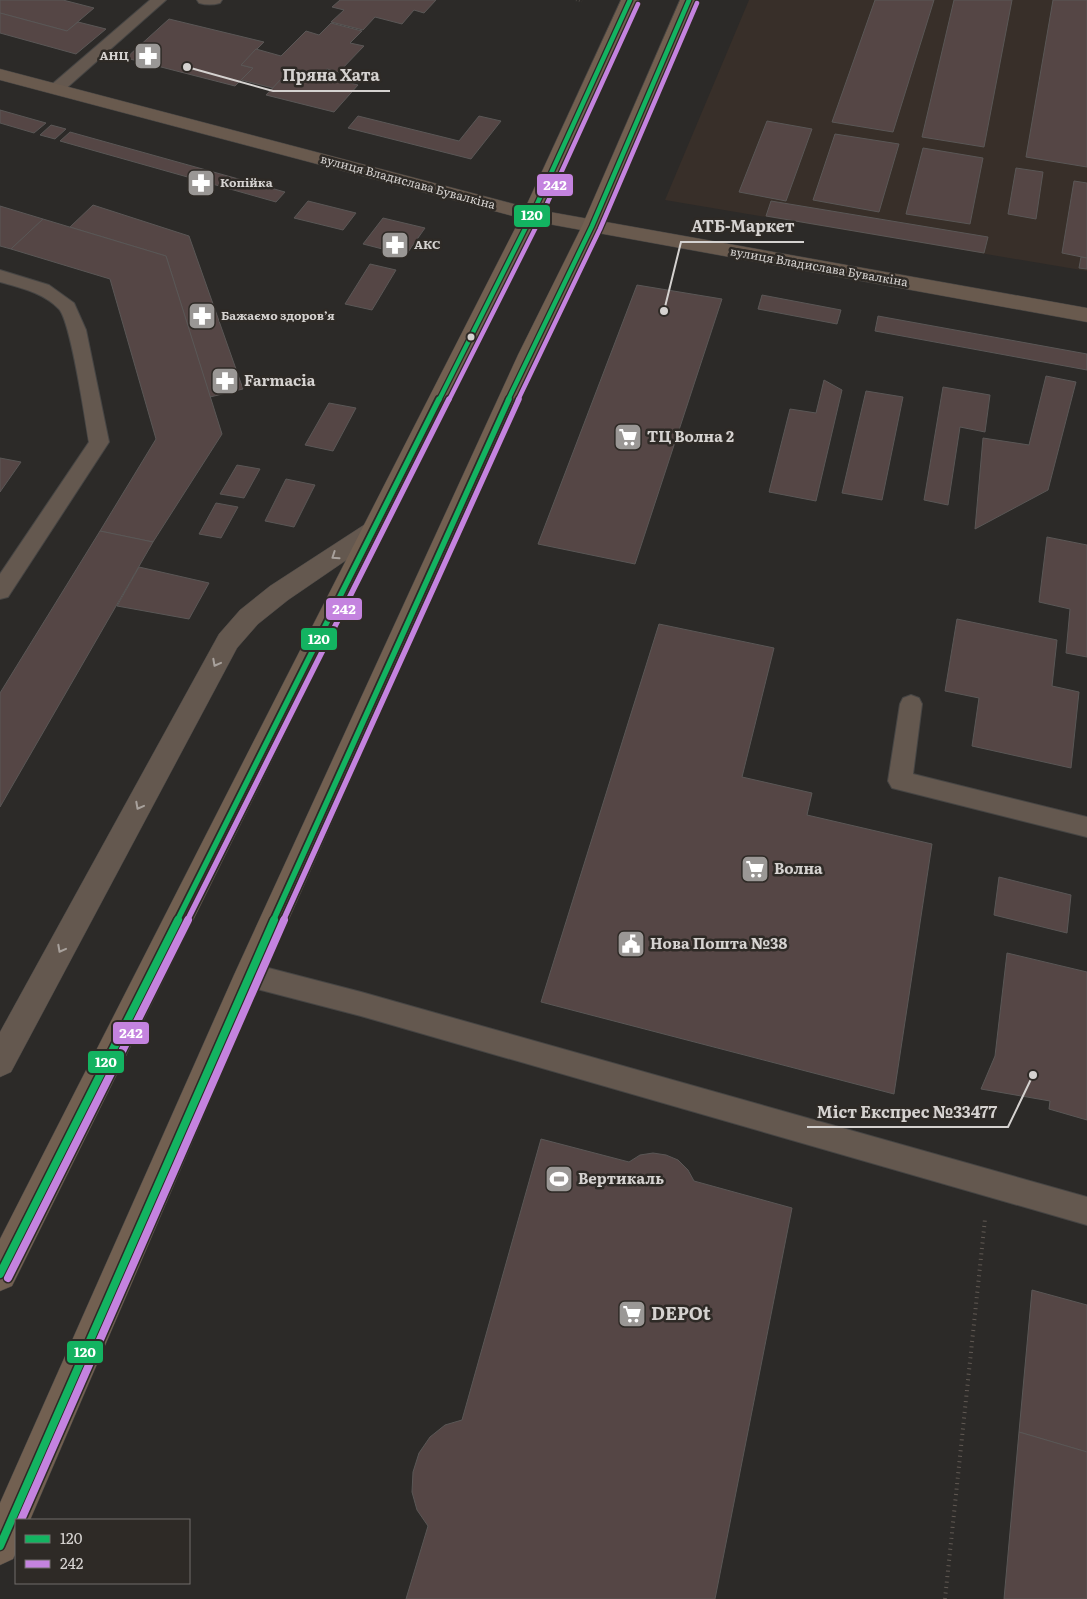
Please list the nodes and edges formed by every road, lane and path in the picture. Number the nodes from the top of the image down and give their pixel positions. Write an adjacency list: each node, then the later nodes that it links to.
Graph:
1 (159, 0): 9 (lane)
2 (204, 0): 3 (lane)
3 (214, 0)
4 (576, 0): 7 (path)
5 (630, 0): 10 (main road)
6 (689, 0): 11 (main road)
7 (582, 1)
8 (0, 74): 9 (street, вулиця Владислава Бувалкіна)
9 (56, 89): 10 (street, вулиця Владислава Бувалкіна)
10 (532, 215): 11 (street, вулиця Владислава Бувалкіна); 14 (main road)
11 (592, 226): 13 (street, вулиця Владислава Бувалкіна); 18 (main road)
12 (0, 276): 15 (lane)
13 (1087, 315)
14 (375, 529): 19 (street, one-way to 19); 22 (main road)
15 (0, 591)
16 (911, 704): 17 (lane)
17 (1087, 826)
18 (249, 975): 20 (lane); 23 (main road)
19 (0, 1062)
20 (988, 1183): 21 (lane); 24 (path)
21 (1087, 1211)
22 (0, 1274)
23 (0, 1546)
24 (945, 1599)

